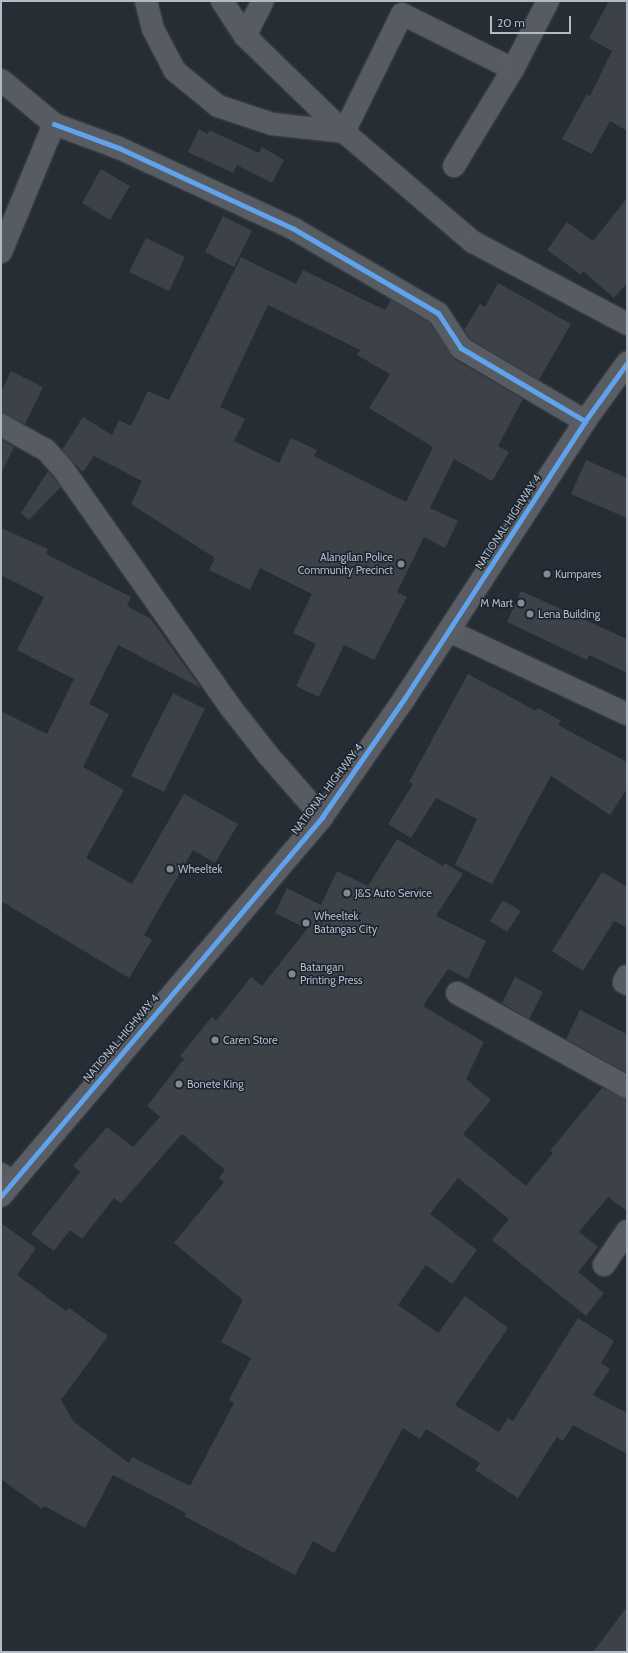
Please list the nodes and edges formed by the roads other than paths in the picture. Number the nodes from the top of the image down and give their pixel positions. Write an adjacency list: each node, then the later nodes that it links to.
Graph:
1 (146, 1): 10 (street)
2 (222, 1): 6 (street)
3 (263, 1): 6 (street)
4 (548, 1): 7 (street)
5 (405, 7): 7 (street); 10 (street)
6 (245, 36): 10 (street)
7 (513, 69): 11 (street)
8 (1, 80): 9 (street)
9 (54, 124): 12 (street); 15 (street)
10 (344, 132): 13 (street)
11 (454, 166)
12 (1, 252)
13 (627, 324)
14 (627, 363): 15 (main road, NATIONAL HIGHWAY 4)
15 (585, 421): 17 (main road, NATIONAL HIGHWAY 4)
16 (1, 425): 19 (street)
17 (449, 631): 18 (street); 19 (main road, NATIONAL HIGHWAY 4)
18 (627, 714)
19 (322, 817): 24 (main road, NATIONAL HIGHWAY 4)
20 (627, 976): 21 (street)
21 (627, 984)
22 (457, 993): 23 (street)
23 (627, 1087)
24 (5, 1184)
25 (627, 1231): 26 (street)
26 (604, 1265)

